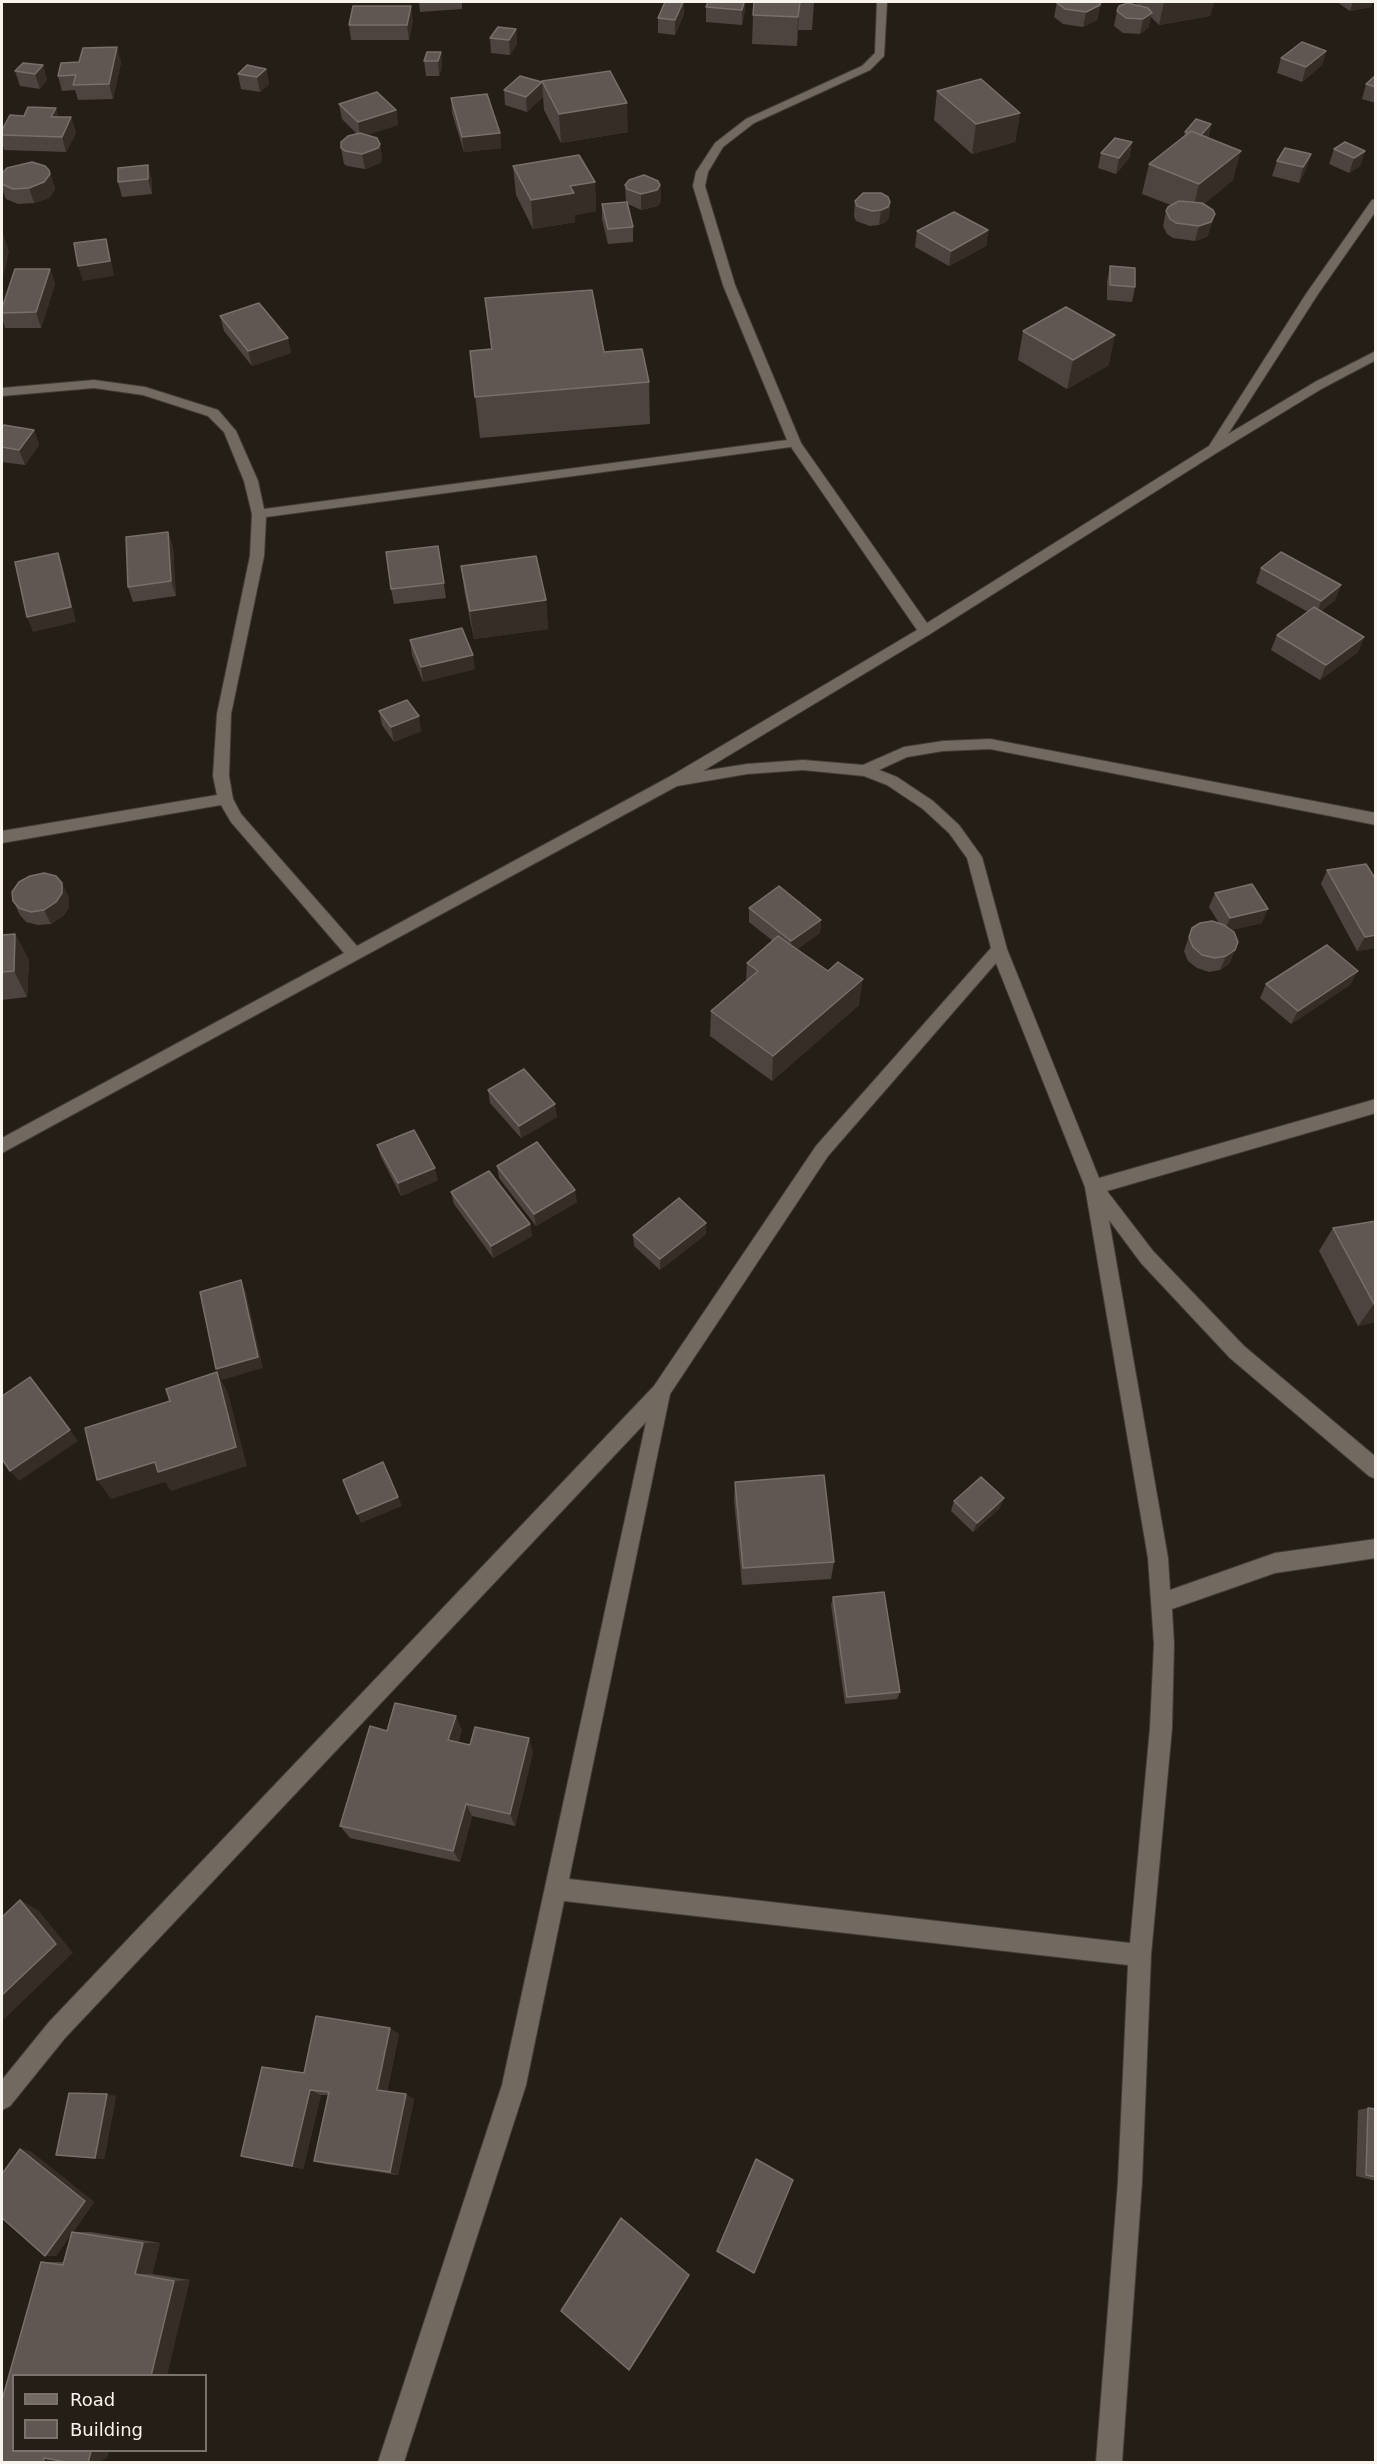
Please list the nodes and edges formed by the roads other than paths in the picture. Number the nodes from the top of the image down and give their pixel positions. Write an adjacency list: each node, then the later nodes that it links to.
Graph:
1 (882, 2): 5 (street)
2 (1376, 202): 6 (street)
3 (1376, 355): 6 (street)
4 (2, 392): 7 (street)
5 (795, 443): 7 (street); 8 (street)
6 (1212, 448): 8 (street)
7 (259, 514): 11 (street)
8 (925, 632): 10 (street)
9 (865, 771): 10 (street); 12 (street); 14 (street)
10 (674, 782): 15 (street)
11 (225, 799): 13 (street); 15 (street)
12 (1376, 819)
13 (2, 837)
14 (999, 949): 18 (street); 19 (street)
15 (354, 954): 17 (street)
16 (1376, 1106): 18 (street)
17 (2, 1146)
18 (1094, 1187): 20 (street); 22 (street)
19 (661, 1392): 23 (street); 25 (street)
20 (1376, 1470)
21 (1376, 1548): 22 (street)
22 (1162, 1603): 24 (street)
23 (555, 1889): 24 (street); 26 (street)
24 (1140, 1955): 27 (street)
25 (2, 2098)
26 (391, 2463)
27 (1109, 2463)

